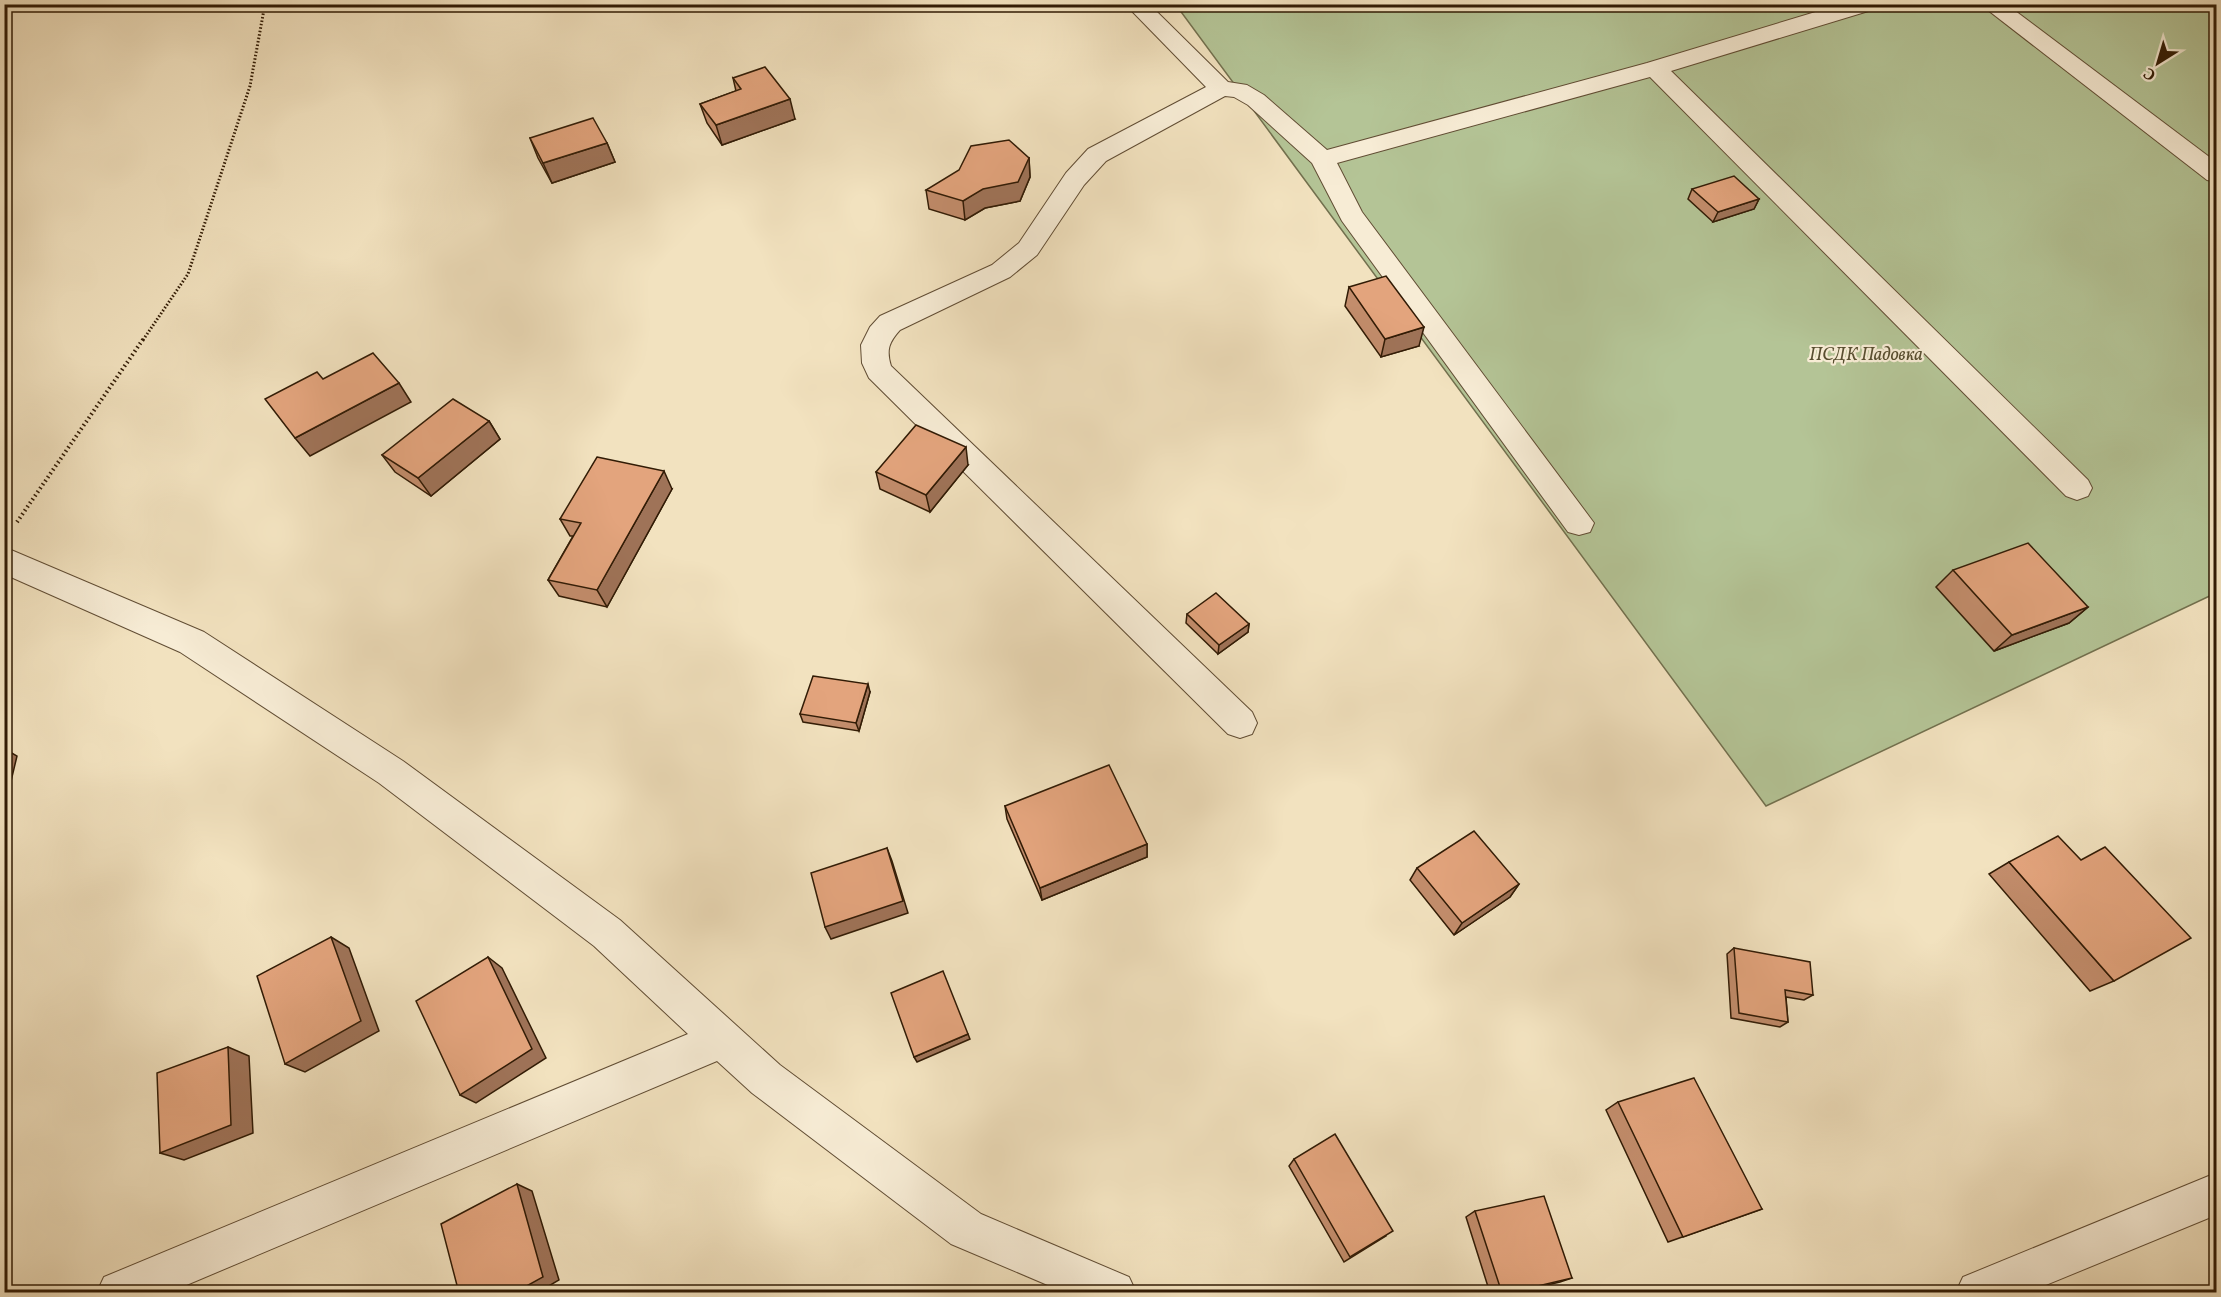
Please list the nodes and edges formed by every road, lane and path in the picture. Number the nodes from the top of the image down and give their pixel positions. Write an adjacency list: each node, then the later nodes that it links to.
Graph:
1 (265, 4): 11 (path)
2 (1136, 4): 6 (street)
3 (1868, 4): 5 (street)
4 (1991, 4): 8 (street)
5 (1655, 68): 7 (street); 9 (street)
6 (1221, 88): 7 (street); 12 (street)
7 (1322, 159): 10 (street)
8 (2217, 174)
9 (2077, 488)
10 (1579, 522)
11 (8, 545): 13 (street)
12 (1240, 723)
13 (722, 1039): 15 (street); 16 (street)
14 (2217, 1194): 17 (street)
15 (119, 1293)
16 (1114, 1293)
17 (1978, 1293)

